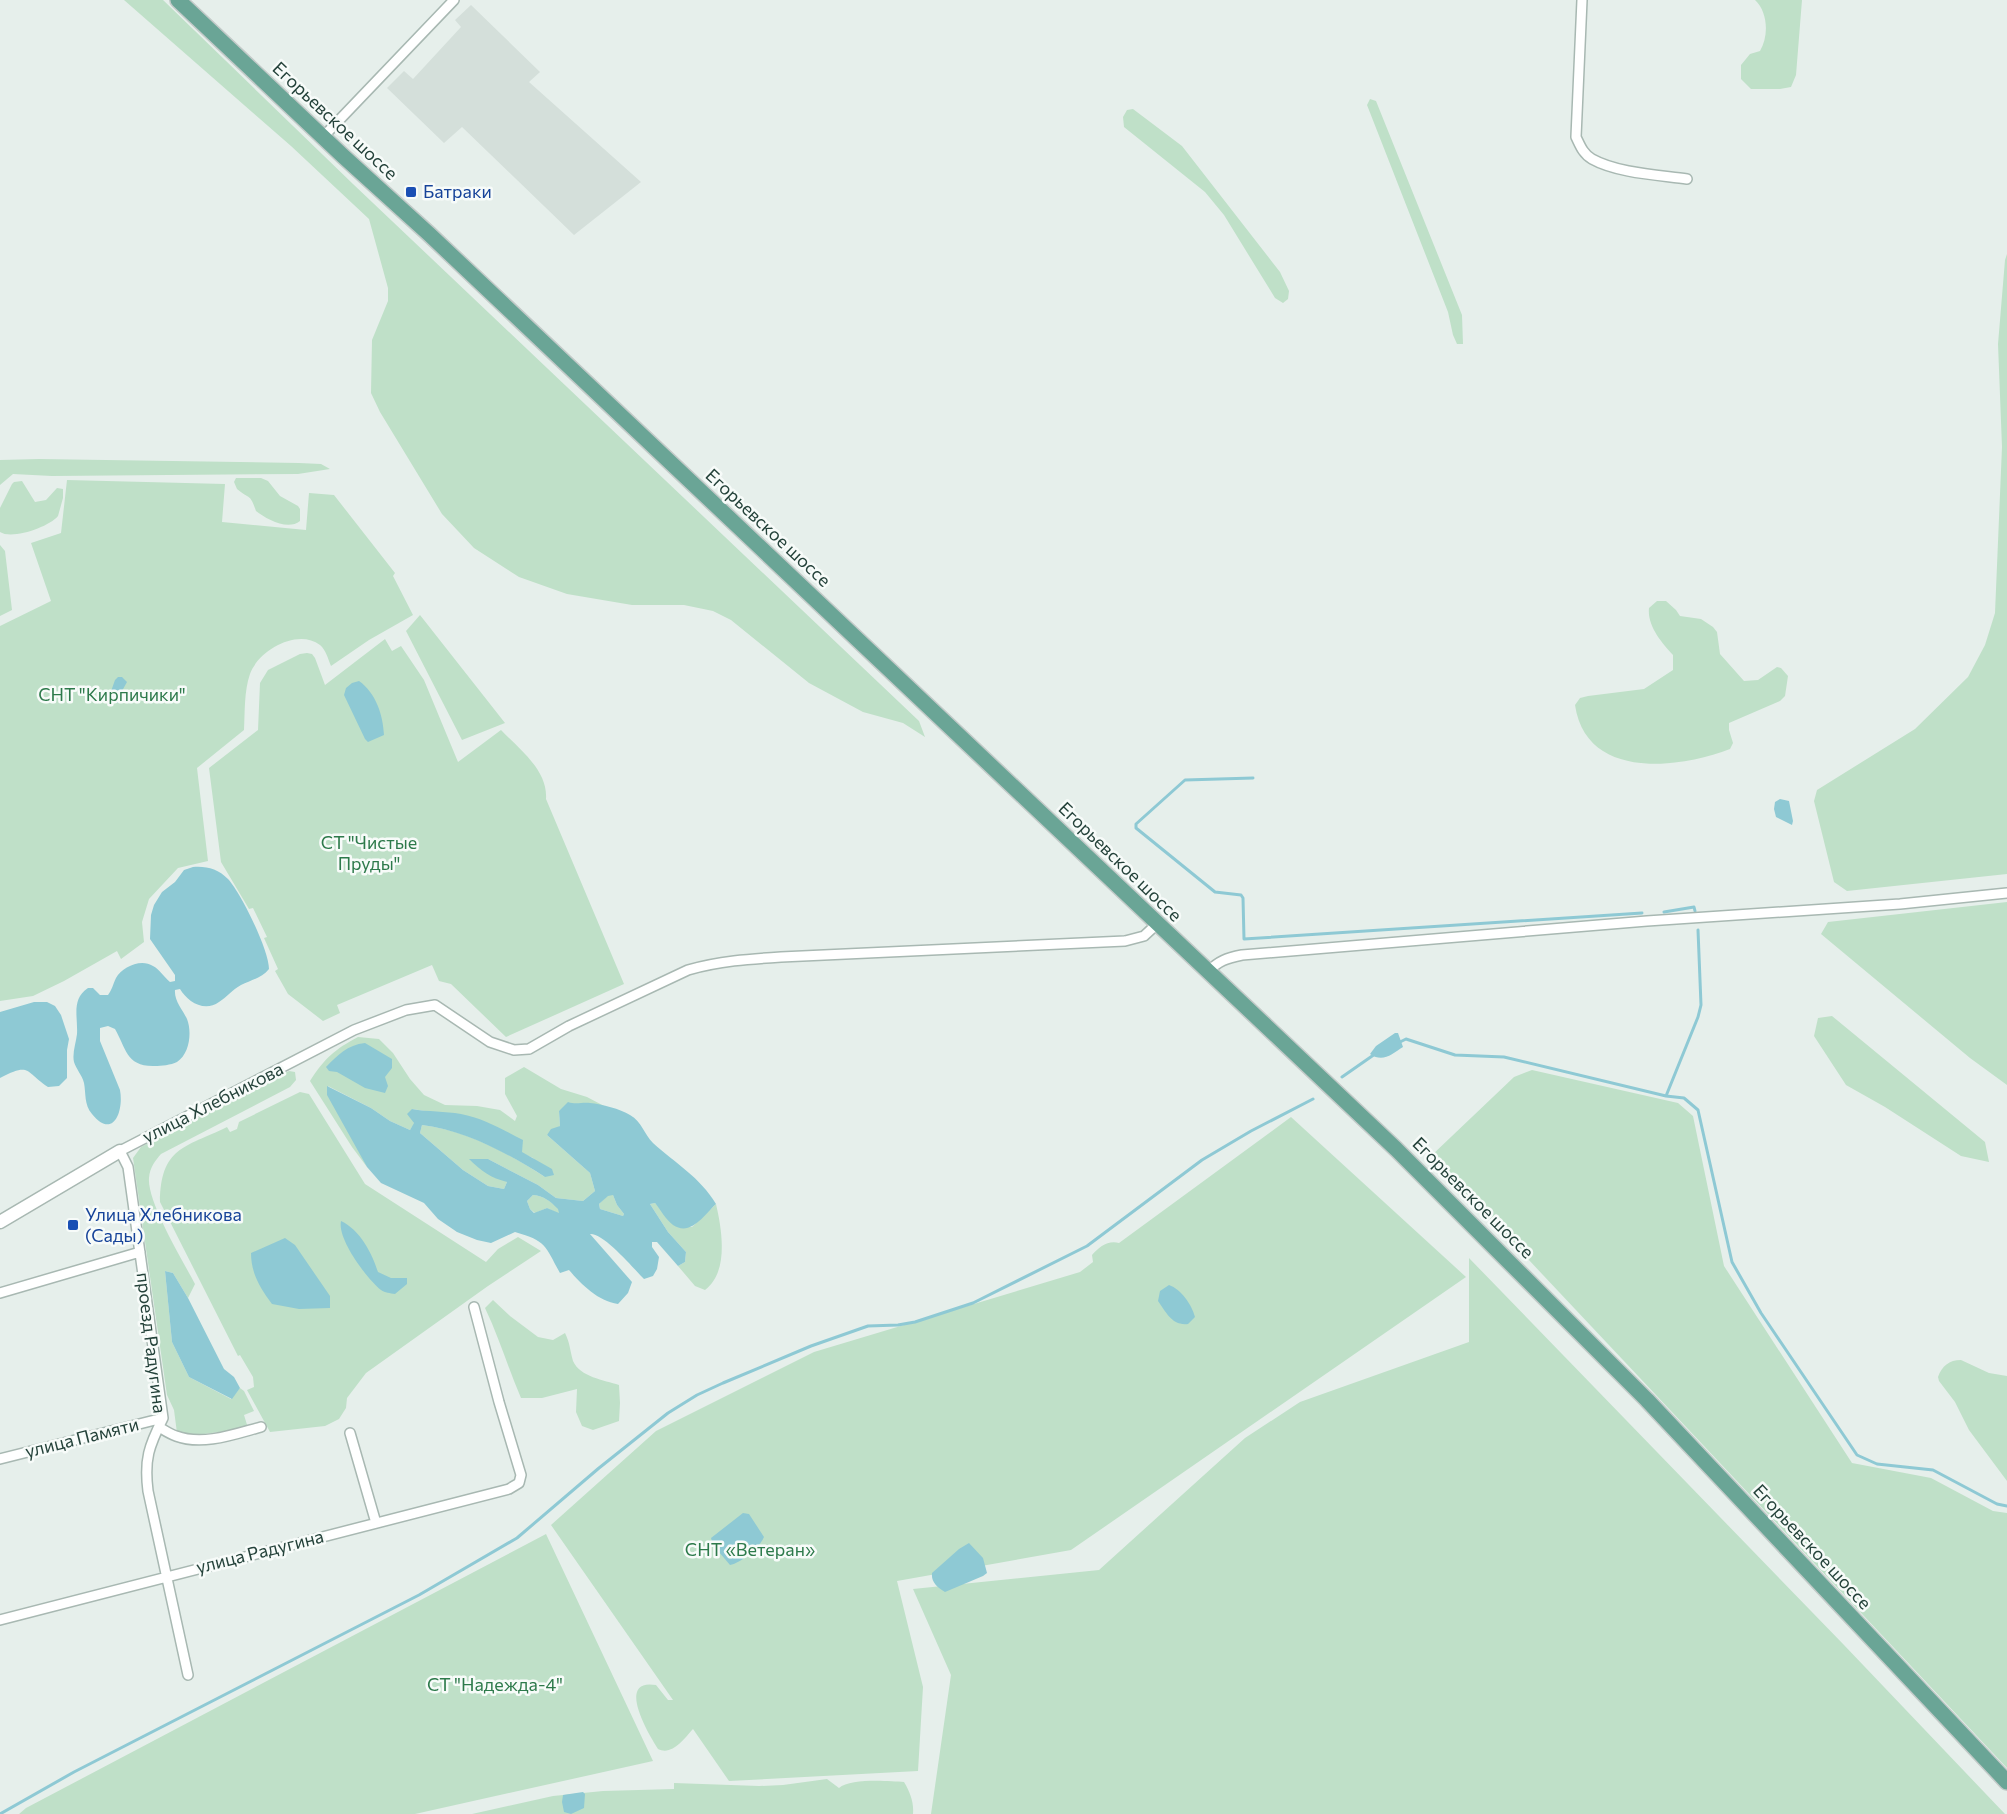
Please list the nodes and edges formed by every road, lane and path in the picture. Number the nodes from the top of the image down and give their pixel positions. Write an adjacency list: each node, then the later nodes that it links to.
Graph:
1 (178, 0): 4 (main road, Егорьевское шоссе)
2 (454, 0): 4 (street)
3 (1582, 0): 5 (street)
4 (323, 137): 7 (main road, Егорьевское шоссе)
5 (1687, 179)
6 (2007, 893): 8 (street)
7 (1157, 924): 8 (main road, Егорьевское шоссе); 9 (street, улица Хлебникова)
8 (1208, 972): 22 (main road, Егорьевское шоссе)
9 (120, 1151): 10 (street, улица Хлебникова); 11 (street, проезд Радугина)
10 (0, 1222)
11 (140, 1251): 12 (street); 14 (street, проезд Радугина)
12 (0, 1293)
13 (474, 1307): 18 (street, улица Радугина)
14 (161, 1422): 15 (street, улица Памяти); 17 (street, улица Памяти); 19 (street, проезд Радугина)
15 (261, 1427)
16 (350, 1433): 18 (street)
17 (0, 1459)
18 (376, 1523): 19 (street, улица Радугина)
19 (165, 1576): 20 (street, улица Радугина); 21 (street, проезд Радугина)
20 (0, 1620)
21 (188, 1675)
22 (2007, 1782)

